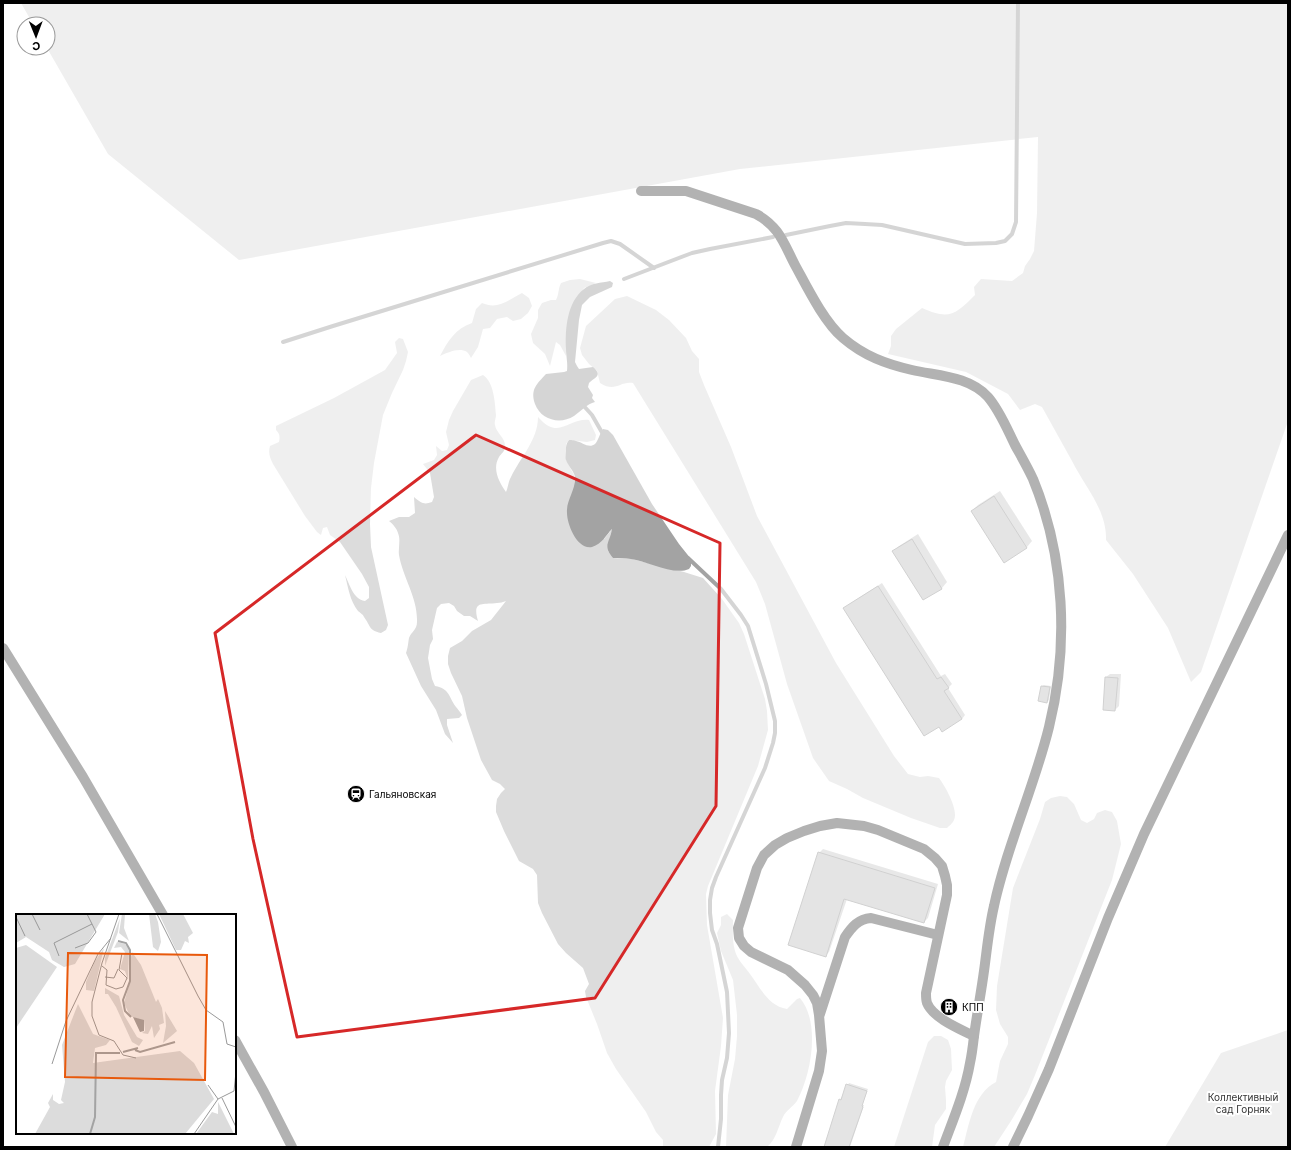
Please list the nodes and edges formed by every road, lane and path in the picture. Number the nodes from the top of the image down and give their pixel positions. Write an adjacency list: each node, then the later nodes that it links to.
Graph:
1 (641, 192): 7 (lane)
2 (1288, 534): 12 (lane)
3 (3, 648): 4 (lane)
4 (162, 914)
5 (938, 935): 6 (lane); 6 (lane); 7 (lane)
6 (820, 1015): 10 (lane)
7 (974, 1036): 11 (lane)
8 (236, 1042): 9 (lane)
9 (292, 1147)
10 (796, 1147)
11 (943, 1147)
12 (1013, 1147)

